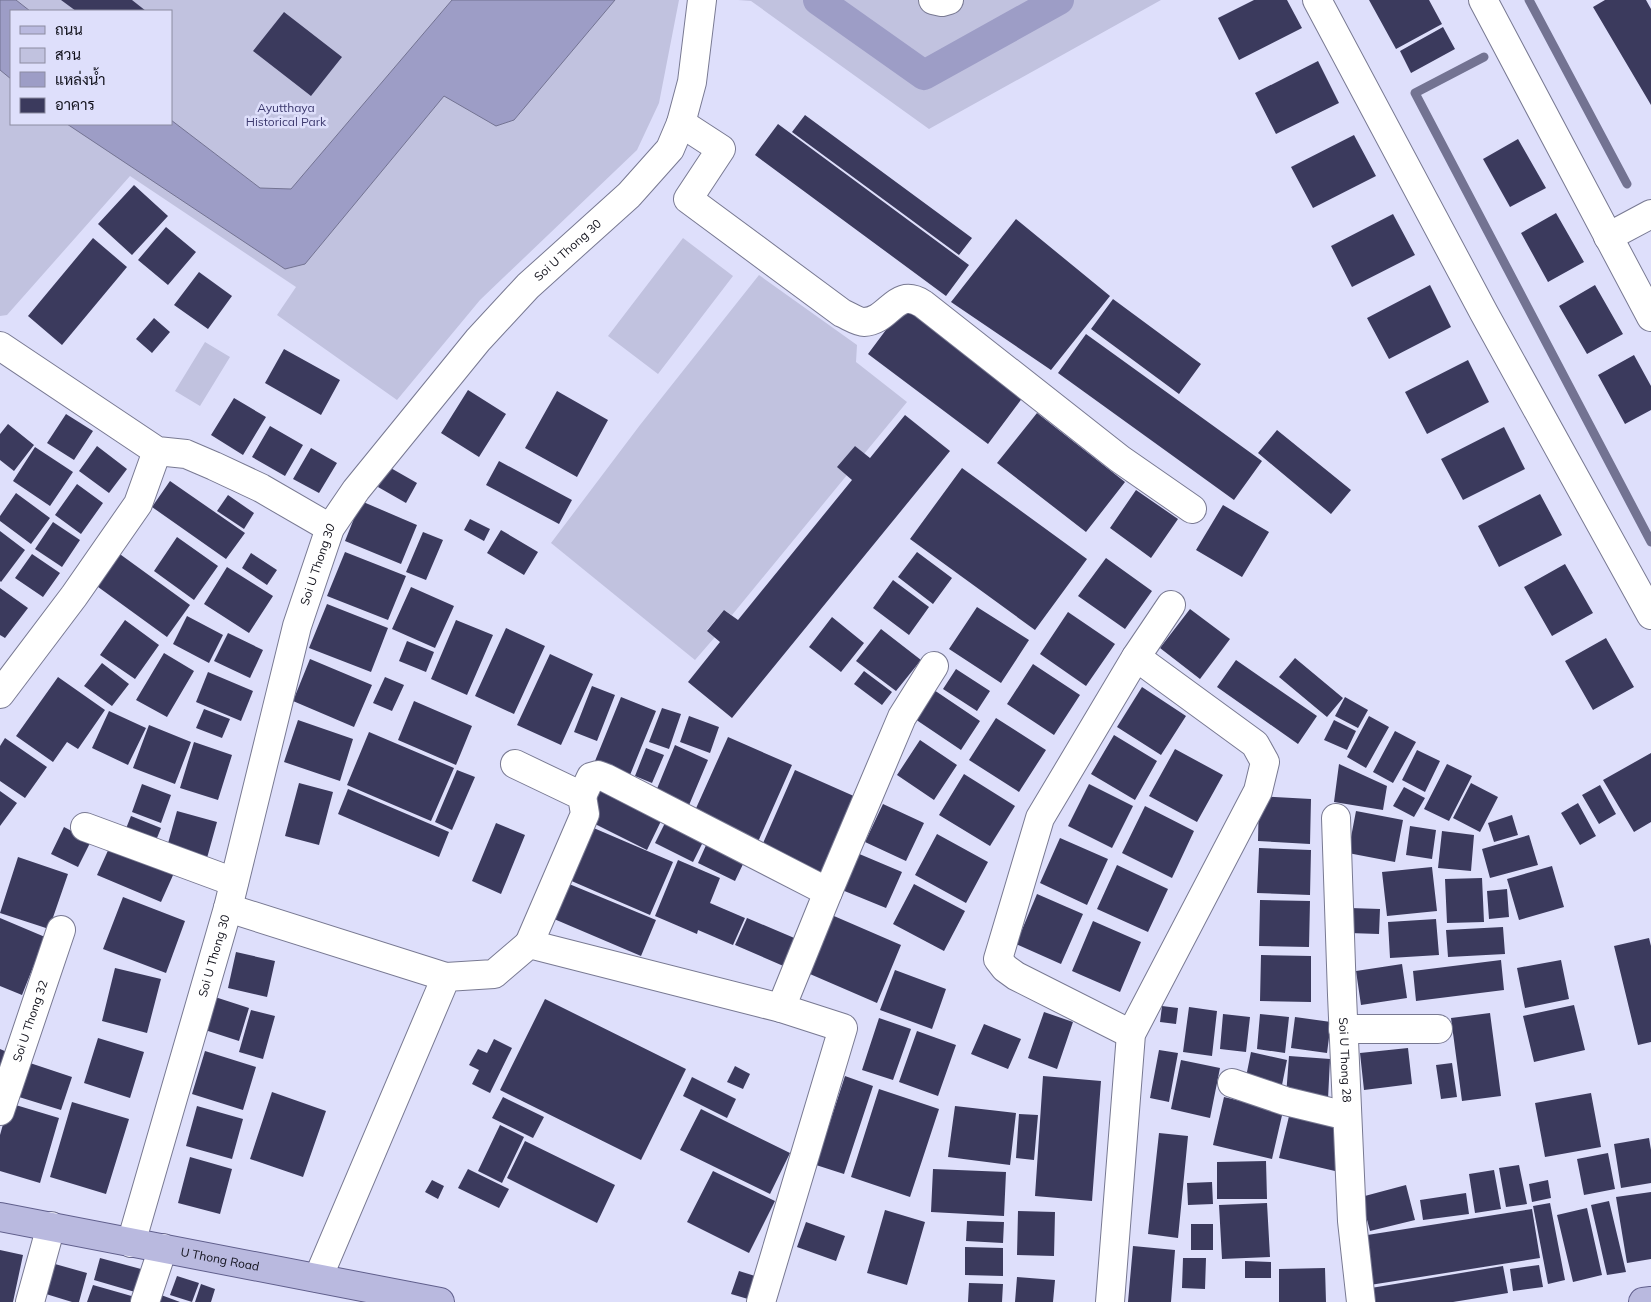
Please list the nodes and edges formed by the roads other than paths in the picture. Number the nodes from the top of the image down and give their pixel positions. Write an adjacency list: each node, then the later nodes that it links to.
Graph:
1 (702, 0): 6 (street, Soi U Thong 30)
2 (933, 0): 3 (street)
3 (949, 0)
4 (1317, 0): 15 (street)
5 (1483, 0): 8 (street)
6 (681, 123): 12 (street); 13 (street, Soi U Thong 30)
7 (1651, 214): 8 (street)
8 (1608, 237): 9 (street)
9 (1651, 317)
10 (0, 346): 11 (street)
11 (157, 451): 13 (street); 18 (street)
12 (1192, 509)
13 (330, 528): 24 (street, Soi U Thong 30)
14 (1171, 605): 16 (street)
15 (1651, 615)
16 (1136, 657): 31 (street); 31 (street)
17 (934, 666): 23 (street)
18 (0, 694)
19 (515, 764): 20 (street)
20 (582, 796): 23 (street); 26 (street)
21 (1336, 818): 29 (street, Soi U Thong 28)
22 (85, 827): 24 (street)
23 (828, 892): 28 (street)
24 (231, 895): 27 (street); 37 (street, Soi U Thong 30)
25 (61, 930): 33 (street, Soi U Thong 32)
26 (529, 944): 27 (street); 28 (street)
27 (446, 977): 39 (street)
28 (781, 1008): 44 (street)
29 (1344, 1029): 30 (street); 34 (street, Soi U Thong 28)
30 (1438, 1029)
31 (1131, 1034): 45 (street)
32 (1232, 1083): 34 (street)
33 (0, 1111)
34 (1347, 1116): 46 (street, Soi U Thong 28)
35 (0, 1216): 36 (main road, U Thong Road)
36 (51, 1226): 37 (main road, U Thong Road); 41 (street)
37 (131, 1243): 38 (main road, U Thong Road)
38 (164, 1248): 39 (main road, U Thong Road); 42 (street)
39 (318, 1278): 43 (main road, U Thong Road)
40 (1651, 1300): 47 (main road)
41 (30, 1302)
42 (145, 1302)
43 (440, 1302)
44 (761, 1302)
45 (1110, 1302)
46 (1361, 1302)
47 (1643, 1302)

